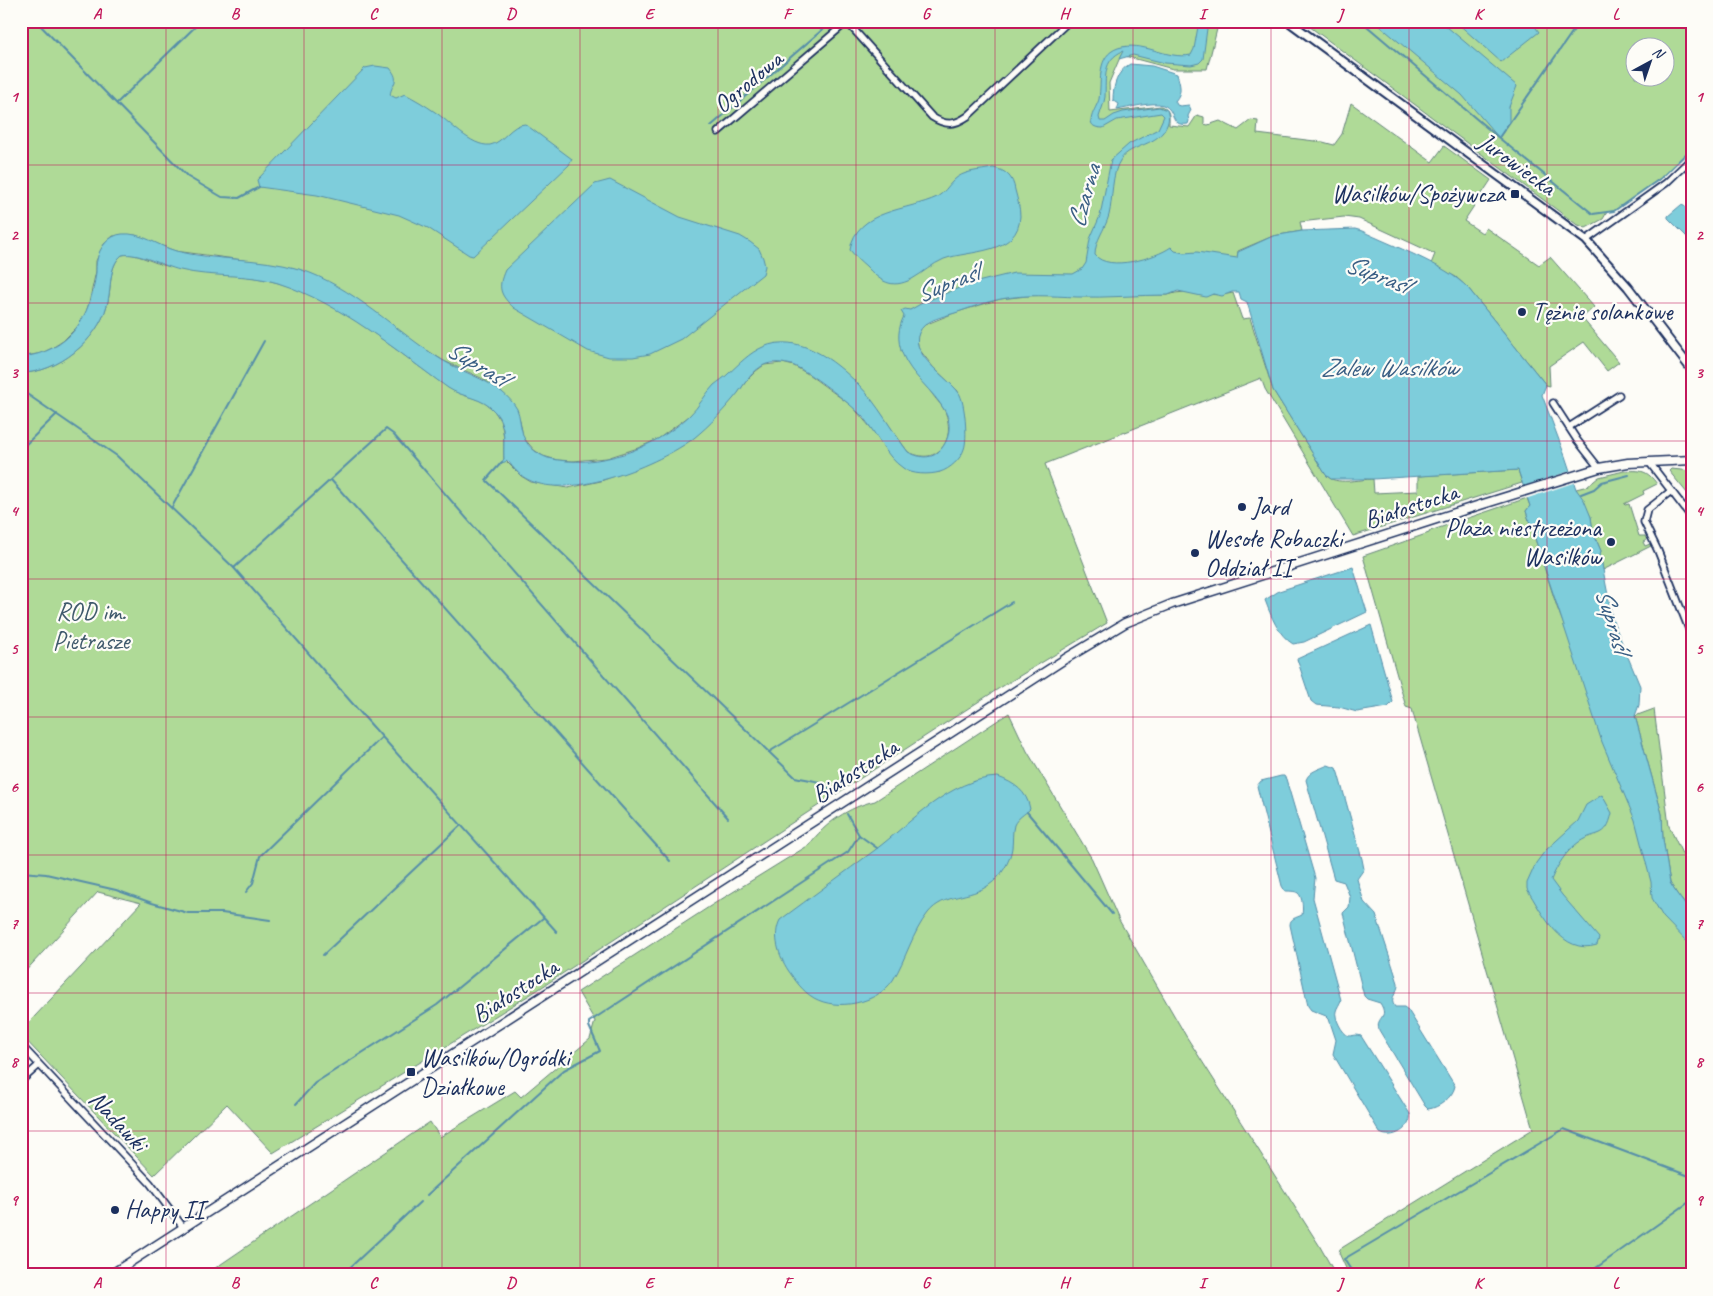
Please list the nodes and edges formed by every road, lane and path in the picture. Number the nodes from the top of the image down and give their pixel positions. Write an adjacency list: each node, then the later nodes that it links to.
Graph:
1 (1069, 21): 3 (street)
2 (1288, 21): 6 (street, Jurowiecka)
3 (847, 22): 4 (street, Ogrodowa)
4 (718, 132)
5 (1692, 158): 6 (street)
6 (1586, 240): 7 (street, Jurowiecka)
7 (1692, 370)
8 (1619, 395): 10 (street)
9 (1553, 403): 10 (street)
10 (1569, 427): 13 (street)
11 (1692, 460): 12 (main road, Białostocka)
12 (1649, 462): 13 (main road, Białostocka); 14 (street)
13 (1599, 468): 20 (main road, Białostocka)
14 (1671, 491): 15 (street); 16 (street)
15 (1692, 518)
16 (1692, 637)
17 (21, 1045): 18 (street, Nadawki)
18 (39, 1065): 19 (street); 20 (street, Nadawki)
19 (21, 1081)
20 (183, 1227): 21 (main road, Białostocka)
21 (110, 1275)

